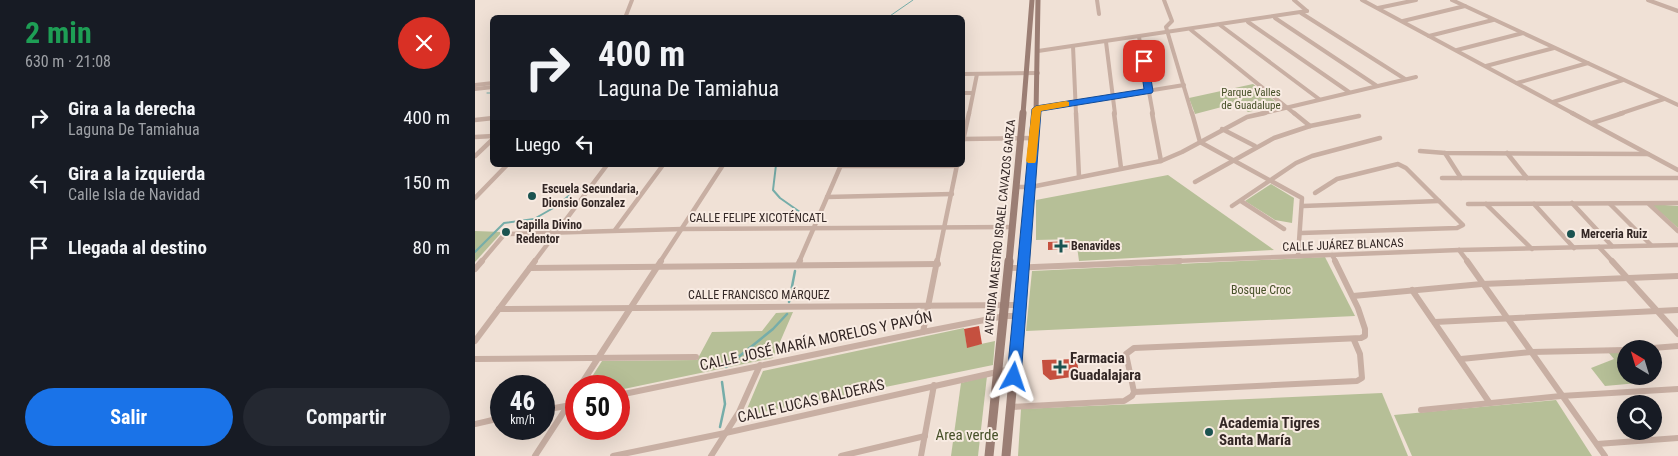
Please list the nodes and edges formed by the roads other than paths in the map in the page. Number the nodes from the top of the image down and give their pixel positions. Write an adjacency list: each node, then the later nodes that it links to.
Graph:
1 (632, 0): 16 (street)
2 (1032, 0): 37 (main road, AVENIDA MAESTRO ISRAEL CAVAZOS GARZA)
3 (1038, 0): 31 (main road, AVENIDA MAESTRO ISRAEL CAVAZOS GARZA)
4 (1097, 0): 15 (street)
5 (1164, 0): 23 (street)
6 (1295, 0): 14 (street)
7 (1362, 0): 12 (street)
8 (1416, 0): 12 (street)
9 (1452, 0): 11 (street)
10 (1648, 0): 13 (street)
11 (1465, 6): 18 (street); 20 (street)
12 (1378, 8): 20 (street)
13 (1678, 11)
14 (1300, 13): 17 (street); 39 (street)
15 (1099, 14)
16 (626, 15)
17 (1274, 18): 19 (street); 45 (street)
18 (1493, 20): 24 (street); 25 (street)
19 (1248, 21): 21 (street); 48 (street)
20 (1403, 22): 25 (street)
21 (1220, 26): 22 (street); 53 (street)
22 (1191, 30): 23 (street); 57 (street)
23 (1169, 33): 26 (street); 44 (street)
24 (1523, 33): 29 (street); 30 (street)
25 (1429, 36): 30 (street)
26 (1139, 37): 27 (street); 47 (street)
27 (1106, 42): 28 (street); 51 (street)
28 (1073, 46): 31 (street); 54 (street)
29 (1555, 48): 32 (street); 33 (street)
30 (1457, 50): 33 (street)
31 (1038, 51): 34 (main road, AVENIDA MAESTRO ISRAEL CAVAZOS GARZA)
32 (1588, 63): 40 (street); 41 (street)
33 (1486, 66): 41 (street)
34 (1038, 73): 37 (street); 58 (main road, AVENIDA MAESTRO ISRAEL CAVAZOS GARZA)
35 (965, 74): 36 (street)
36 (977, 74): 37 (street); 50 (street)
37 (1027, 74): 73 (main road, AVENIDA MAESTRO ISRAEL CAVAZOS GARZA)
38 (1416, 77): 39 (street)
39 (1405, 79): 45 (street)
40 (1624, 80): 52 (street); 55 (street)
41 (1517, 83): 55 (street)
42 (490, 84): 43 (street)
43 (475, 86): 46 (street)
44 (1184, 86): 47 (street); 75 (street)
45 (1377, 86): 48 (street)
46 (490, 87)
47 (1149, 91): 51 (street); 83 (street)
48 (1349, 92): 53 (street)
49 (965, 93): 50 (street)
50 (973, 93): 60 (street)
51 (1112, 96): 54 (street); 90 (street)
52 (1665, 98): 56 (street); 64 (street)
53 (1319, 99): 57 (street)
54 (1076, 102): 58 (street); 92 (street)
55 (1553, 102): 64 (street)
56 (1678, 105)
57 (1288, 107): 65 (street); 66 (street)
58 (1036, 109): 70 (main road, AVENIDA MAESTRO ISRAEL CAVAZOS GARZA)
59 (965, 114): 60 (street)
60 (969, 114): 67 (street)
61 (1359, 116): 65 (street)
62 (490, 118): 63 (street)
63 (475, 120)
64 (1592, 123): 80 (street)
65 (1310, 126): 76 (street)
66 (1222, 129): 75 (street); 76 (street)
67 (965, 131)
68 (475, 137): 69 (street)
69 (490, 138)
70 (1033, 138): 73 (street); 99 (main road, AVENIDA MAESTRO ISRAEL CAVAZOS GARZA)
71 (1380, 138): 97 (street)
72 (965, 139): 73 (street)
73 (1021, 139): 100 (main road, AVENIDA MAESTRO ISRAEL CAVAZOS GARZA)
74 (490, 141): 81 (street)
75 (1200, 142): 82 (street); 83 (street)
76 (1255, 146): 82 (street)
77 (1420, 151): 78 (street)
78 (1445, 153): 79 (street); 94 (street)
79 (1507, 153): 80 (street); 95 (street)
80 (1649, 154): 91 (street)
81 (475, 156)
82 (1235, 160): 97 (street); 98 (street)
83 (1161, 161): 90 (street)
84 (505, 167): 104 (street)
85 (606, 167): 123 (street)
86 (662, 167): 121 (street)
87 (722, 167): 119 (street)
88 (840, 167): 103 (street)
89 (957, 167): 102 (street)
90 (1121, 168): 92 (street)
91 (1678, 170)
92 (1079, 177): 99 (street)
93 (1442, 178): 94 (street)
94 (1461, 178): 95 (street)
95 (1527, 178): 96 (street)
96 (1678, 178)
97 (1272, 180): 105 (street); 115 (street)
98 (1195, 182)
99 (1031, 187): 100 (street); 137 (main road, AVENIDA MAESTRO ISRAEL CAVAZOS GARZA)
100 (1017, 188): 116 (main road, AVENIDA MAESTRO ISRAEL CAVAZOS GARZA)
101 (1315, 193): 106 (street)
102 (951, 194): 103 (street); 118 (street)
103 (827, 197): 117 (street)
104 (475, 198)
105 (1241, 201): 114 (street); 120 (street)
106 (1439, 201): 115 (street); 124 (street)
107 (1572, 203): 111 (street); 112 (street); 127 (street)
108 (1678, 203): 113 (street)
109 (1468, 204): 110 (street)
110 (1486, 204): 111 (street); 130 (street)
111 (1534, 204): 129 (street)
112 (1610, 204): 113 (street); 125 (street)
113 (1648, 204): 122 (street)
114 (1231, 206)
115 (1303, 206): 124 (street)
116 (1013, 227): 118 (street, CALLE FELIPE XICOTÉNCATL); 139 (main road, AVENIDA MAESTRO ISRAEL CAVAZOS GARZA)
117 (813, 228): 118 (street, CALLE FELIPE XICOTÉNCATL); 119 (street, CALLE FELIPE XICOTÉNCATL); 135 (street)
118 (945, 228): 134 (street)
119 (682, 229): 121 (street, CALLE FELIPE XICOTÉNCATL); 136 (street)
120 (1284, 229)
121 (615, 230): 123 (street, CALLE FELIPE XICOTÉNCATL)
122 (1678, 231)
123 (557, 232): 138 (street); 140 (street, CALLE FELIPE XICOTÉNCATL)
124 (1301, 233): 133 (street)
125 (1651, 245): 126 (street, CALLE JUÁREZ BLANCAS); 127 (street, CALLE JUÁREZ BLANCAS)
126 (1678, 245)
127 (1612, 246): 128 (street, CALLE JUÁREZ BLANCAS)
128 (1599, 247): 129 (street, CALLE JUÁREZ BLANCAS); 142 (street)
129 (1574, 248): 130 (street, CALLE JUÁREZ BLANCAS)
130 (1532, 249): 131 (street, CALLE JUÁREZ BLANCAS)
131 (1459, 250): 132 (street, CALLE JUÁREZ BLANCAS); 143 (street)
132 (1332, 255): 133 (street, CALLE JUÁREZ BLANCAS); 145 (street)
133 (1299, 256): 137 (street, CALLE JUÁREZ BLANCAS)
134 (938, 264): 135 (street); 146 (street)
135 (798, 265): 136 (street)
136 (658, 266): 138 (street); 150 (street)
137 (1023, 267): 139 (street, CALLE JUÁREZ BLANCAS); 148 (main road, AVENIDA MAESTRO ISRAEL CAVAZOS GARZA)
138 (530, 268): 149 (street)
139 (1009, 268): 147 (main road, AVENIDA MAESTRO ISRAEL CAVAZOS GARZA)
140 (475, 270)
141 (1678, 276): 142 (street)
142 (1627, 277): 143 (street); 152 (street)
143 (1482, 284): 144 (street); 155 (street)
144 (1412, 290): 145 (street); 156 (street)
145 (1353, 296): 159 (street)
146 (928, 305): 147 (street, CALLE FRANCISCO MÁRQUEZ); 150 (street, CALLE FRANCISCO MÁRQUEZ); 157 (street)
147 (1006, 305): 148 (street, CALLE FRANCISCO MÁRQUEZ); 153 (main road, AVENIDA MAESTRO ISRAEL CAVAZOS GARZA)
148 (1020, 305): 154 (main road, AVENIDA MAESTRO ISRAEL CAVAZOS GARZA)
149 (499, 309): 150 (street, CALLE FRANCISCO MÁRQUEZ); 160 (street)
150 (631, 309): 166 (street)
151 (1678, 310): 152 (street)
152 (1657, 311): 155 (street); 158 (street)
153 (1005, 316): 154 (street, CALLE JOSÉ MARÍA MORELOS Y PAVÓN); 157 (street, CALLE JOSÉ MARÍA MORELOS Y PAVÓN); 171 (main road, AVENIDA MAESTRO ISRAEL CAVAZOS GARZA)
154 (1019, 316): 170 (main road, AVENIDA MAESTRO ISRAEL CAVAZOS GARZA)
155 (1507, 317): 156 (street); 164 (street)
156 (1435, 322): 168 (street)
157 (923, 332): 169 (street, CALLE JOSÉ MARÍA MORELOS Y PAVÓN)
158 (1678, 334)
159 (1354, 340): 175 (street); 175 (street)
160 (475, 341)
161 (1678, 346): 162 (street)
162 (1663, 347)
163 (1617, 350): 164 (street)
164 (1531, 352): 168 (street); 177 (street)
165 (696, 357): 166 (street)
166 (599, 358): 167 (street); 172 (street)
167 (475, 359)
168 (1461, 359): 178 (street)
169 (760, 365): 176 (street, CALLE JOSÉ MARÍA MORELOS Y PAVÓN); 184 (street)
170 (1015, 368): 171 (street, CALLE LUCAS BALDERAS); 179 (main road, AVENIDA MAESTRO ISRAEL CAVAZOS GARZA)
171 (998, 371): 173 (street, CALLE LUCAS BALDERAS); 193 (main road, AVENIDA MAESTRO ISRAEL CAVAZOS GARZA)
172 (587, 375)
173 (934, 385): 184 (street, CALLE LUCAS BALDERAS); 185 (street)
174 (1678, 389): 177 (street)
175 (1134, 392): 179 (street)
176 (630, 393)
177 (1561, 396): 178 (street); 187 (street)
178 (1489, 402): 180 (street)
179 (1011, 407): 194 (main road, AVENIDA MAESTRO ISRAEL CAVAZOS GARZA)
180 (1421, 410)
181 (565, 411): 188 (street)
182 (490, 421): 183 (street)
183 (475, 424)
184 (730, 432): 189 (street, CALLE LUCAS BALDERAS); 190 (street)
185 (925, 436): 191 (street); 192 (street)
186 (1678, 438): 187 (street)
187 (1597, 444): 195 (street)
188 (535, 456)
189 (613, 456)
190 (711, 456)
191 (841, 456)
192 (921, 456)
193 (989, 456)
194 (1006, 456)
195 (1605, 456)

